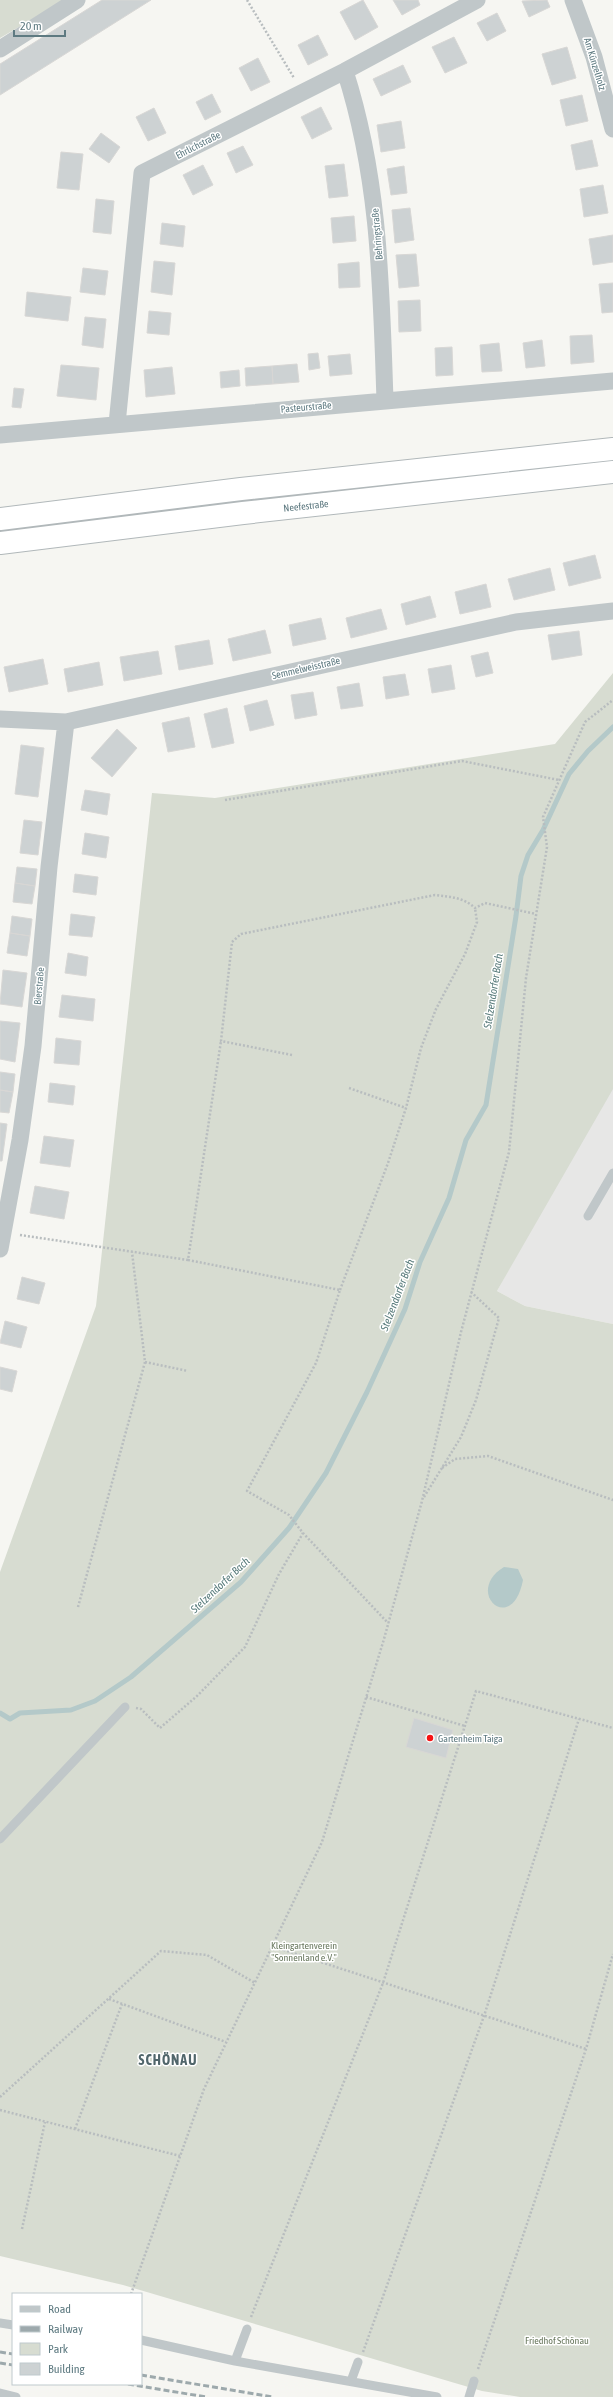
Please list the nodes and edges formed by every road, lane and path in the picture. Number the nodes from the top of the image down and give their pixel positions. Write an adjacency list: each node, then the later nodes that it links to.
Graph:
1 (77, 0): 5 (street)
2 (247, 0): 7 (path)
3 (478, 0): 6 (street, Ehrlichstraße)
4 (573, 0): 8 (street, Am Künzelholz)
5 (0, 49)
6 (345, 71): 7 (street, Ehrlichstraße); 10 (street, Behringstraße)
7 (302, 92): 11 (street, Ehrlichstraße)
8 (613, 129)
9 (613, 381): 10 (street, Pasteurstraße)
10 (385, 400): 11 (street, Pasteurstraße)
11 (117, 424): 12 (street, Pasteurstraße)
12 (0, 435)
13 (613, 449): 15 (highway)
14 (613, 472): 16 (highway, Neefestraße)
15 (0, 519)
16 (0, 544)
17 (613, 611): 20 (street, Semmelweisstraße)
18 (613, 700): 21 (path)
19 (0, 718): 20 (street, Semmelweisstraße)
20 (66, 722): 31 (street, Bierstraße)
21 (559, 780): 22 (path); 24 (path)
22 (225, 800)
23 (475, 908): 24 (path); 25 (path); 28 (path)
24 (536, 914): 35 (path)
25 (221, 1041): 26 (path); 33 (path)
26 (292, 1055)
27 (349, 1088): 28 (path)
28 (406, 1108): 34 (path)
29 (613, 1173): 30 (lane)
30 (588, 1216)
31 (1, 1242): 32 (path)
32 (132, 1252): 33 (path); 36 (path)
33 (188, 1260): 34 (path)
34 (340, 1290): 41 (path)
35 (471, 1292): 38 (path); 40 (path)
36 (145, 1362): 37 (path); 42 (path)
37 (188, 1371)
38 (440, 1469): 39 (path); 40 (path)
39 (613, 1500)
40 (422, 1501): 43 (path)
41 (303, 1533): 43 (path); 45 (path)
42 (78, 1607)
43 (388, 1624): 44 (path)
44 (366, 1698): 47 (path); 50 (path)
45 (125, 1706): 49 (lane)
46 (579, 1719): 47 (path); 48 (path); 56 (path)
47 (465, 1726): 53 (path)
48 (613, 1728)
49 (0, 1839)
50 (272, 1946): 52 (path); 53 (path)
51 (613, 1954): 58 (path)
52 (255, 1983): 54 (path); 57 (path)
53 (383, 1983): 56 (path); 68 (path)
54 (108, 1999): 55 (path); 59 (path)
55 (122, 2004): 57 (path); 62 (path)
56 (484, 2016): 58 (path); 71 (path)
57 (226, 2042): 63 (path)
58 (586, 2049): 73 (path)
59 (0, 2097)
60 (0, 2110): 61 (path)
61 (45, 2122): 62 (path); 64 (path)
62 (75, 2129): 63 (path)
63 (180, 2156): 65 (path)
64 (22, 2228)
65 (131, 2293)
66 (0, 2323): 67 (lane)
67 (12, 2324)
68 (247, 2329): 70 (lane)
69 (142, 2340): 70 (lane)
70 (235, 2361): 72 (lane)
71 (358, 2362): 72 (lane)
72 (351, 2381): 76 (lane)
73 (474, 2381): 77 (lane)
74 (0, 2392): 75 (lane)
75 (16, 2397)
76 (437, 2397)
77 (468, 2397)

